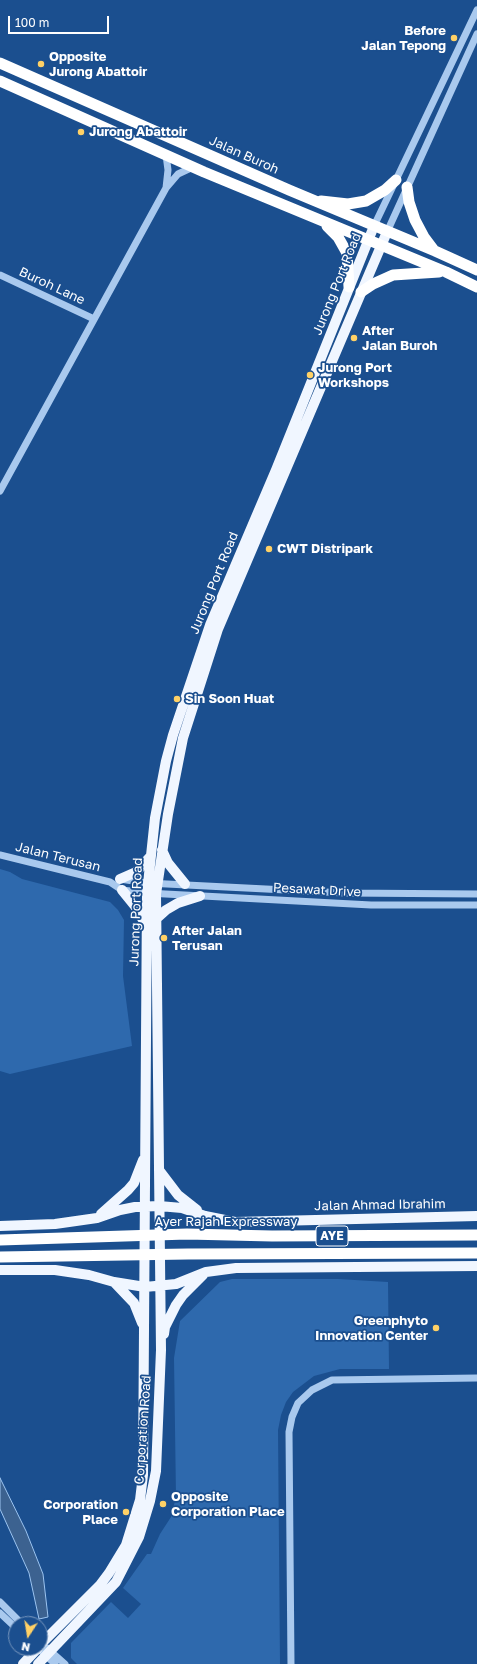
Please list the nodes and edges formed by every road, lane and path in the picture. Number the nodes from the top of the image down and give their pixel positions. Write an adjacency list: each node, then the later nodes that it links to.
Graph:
1 (477, 10): 7 (street, Jurong Port Road)
2 (477, 34): 8 (street, Jurong Port Road)
3 (0, 63): 10 (highway, Jalan Buroh)
4 (0, 81): 5 (highway)
5 (166, 155): 6 (highway); 9 (street)
6 (194, 167): 9 (street); 11 (highway)
7 (396, 180): 10 (highway); 12 (street, Jurong Port Road)
8 (408, 187): 13 (street, Jurong Port Road); 16 (highway)
9 (166, 188): 23 (street)
10 (312, 200): 12 (highway, Jalan Buroh)
11 (322, 221): 14 (highway); 20 (highway)
12 (374, 226): 13 (highway, Jalan Buroh); 14 (main road, Jurong Port Road)
13 (387, 232): 15 (main road, Jurong Port Road); 16 (highway, Jalan Buroh)
14 (368, 241): 15 (highway); 20 (main road, Jurong Port Road)
15 (381, 246): 18 (highway); 22 (main road, Jurong Port Road)
16 (435, 251): 17 (highway, Jalan Buroh)
17 (477, 270)
18 (446, 272): 21 (highway); 22 (highway)
19 (0, 275): 23 (street, Buroh Lane)
20 (349, 287): 27 (main road, Jurong Port Road)
21 (477, 287)
22 (361, 292): 25 (main road, Jurong Port Road)
23 (94, 319): 24 (street)
24 (0, 491)
25 (162, 850): 29 (main road, Jurong Port Road); 30 (main road)
26 (0, 855): 28 (street, Jalan Terusan)
27 (150, 856): 28 (main road); 29 (main road, Jurong Port Road)
28 (115, 881): 29 (street, Pesawat Drive); 31 (street)
29 (152, 883): 30 (street, Pesawat Drive); 32 (main road, Jurong Port Road)
30 (185, 884): 33 (street, Pesawat Drive)
31 (122, 890): 32 (street, Pesawat Drive); 37 (main road)
32 (151, 894): 34 (street, Pesawat Drive); 36 (main road, Jurong Port Road); 37 (main road, Jurong Port Road)
33 (477, 894)
34 (200, 896): 35 (street, Pesawat Drive); 36 (main road)
35 (477, 905)
36 (156, 919): 39 (main road, Jurong Port Road)
37 (147, 927): 38 (main road, Jurong Port Road)
38 (145, 1154): 41 (main road, Jurong Port Road); 44 (main road)
39 (159, 1170): 40 (main road, Jurong Port Road); 42 (main road)
40 (159, 1206): 41 (main road, Jalan Ahmad Ibrahim); 42 (main road, Jalan Ahmad Ibrahim); 54 (main road, Corporation Road)
41 (146, 1207): 44 (main road, Jalan Ahmad Ibrahim); 55 (main road, Corporation Road)
42 (205, 1216): 43 (main road, Jalan Ahmad Ibrahim)
43 (477, 1216)
44 (97, 1218): 45 (main road, Jalan Ahmad Ibrahim)
45 (0, 1226)
46 (477, 1235): 47 (highway, Ayer Rajah Expressway / AYE)
47 (0, 1240)
48 (477, 1253): 49 (highway, AYE)
49 (0, 1257)
50 (477, 1266): 52 (main road)
51 (0, 1270): 53 (main road)
52 (206, 1272): 54 (main road); 57 (main road)
53 (114, 1282): 55 (main road); 56 (main road)
54 (161, 1286): 55 (main road); 57 (main road, Corporation Road)
55 (145, 1287): 56 (main road, Corporation Road)
56 (144, 1333): 63 (main road, Corporation Road)
57 (161, 1350): 64 (main road, Corporation Road)
58 (477, 1378): 71 (street)
59 (0, 1602): 61 (street)
60 (0, 1613): 62 (street)
61 (14, 1616)
62 (8, 1620)
63 (48, 1637)
64 (48, 1653): 69 (street); 70 (street)
65 (30, 1656): 67 (main road, Corporation Road)
66 (45, 1656): 68 (main road, Corporation Road)
67 (23, 1664)
68 (38, 1664)
69 (55, 1664)
70 (65, 1664)
71 (291, 1664)

